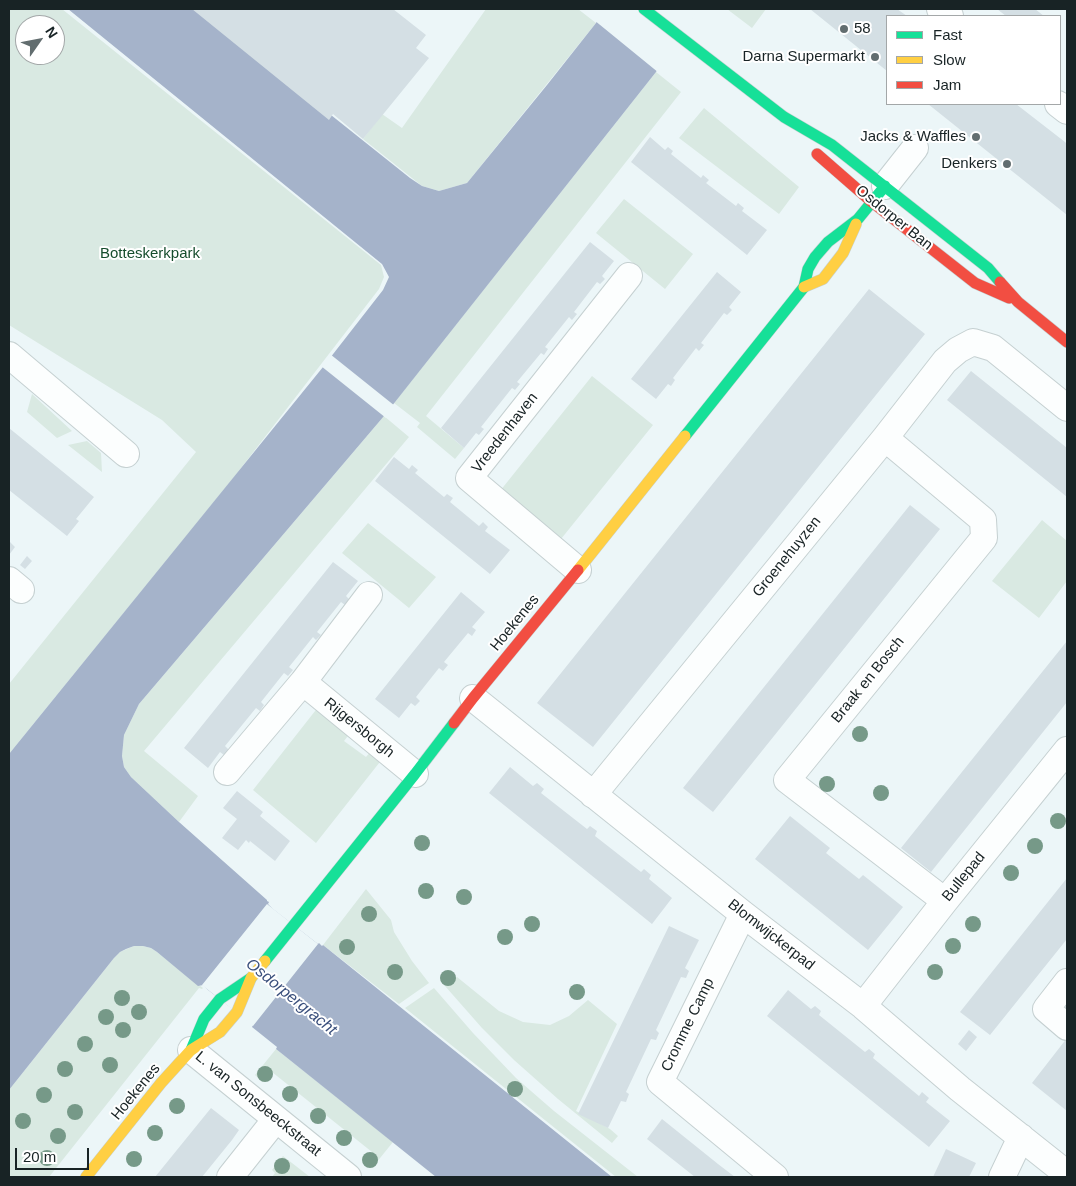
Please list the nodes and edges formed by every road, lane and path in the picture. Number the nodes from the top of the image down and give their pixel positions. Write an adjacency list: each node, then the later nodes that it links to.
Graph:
1 (644, 9): 2 (street, Osdorper Ban)
2 (784, 117): 4 (street, Osdorper Ban); 4 (street, Osdorper Ban)
3 (915, 148): 4 (street, Osdorper Ban)
4 (879, 194): 5 (street, Hoekenes); 8 (street, Osdorper Ban); 8 (street, Osdorper Ban)
5 (858, 219): 7 (street, Hoekenes); 7 (street, Hoekenes)
6 (629, 276): 14 (street, Vreedenhaven)
7 (804, 287): 14 (street, Hoekenes)
8 (1018, 302): 9 (street, Osdorper Ban)
9 (1067, 342)
10 (9, 355): 13 (street)
11 (1067, 408): 12 (street, Groenehuyzen)
12 (885, 438): 21 (street, Groenehuyzen); 22 (street, Braak en Bosch)
13 (126, 454)
14 (578, 570): 17 (street, Hoekenes)
15 (369, 595): 16 (street)
16 (303, 682): 19 (street); 20 (street, Rijgersborgh)
17 (474, 698): 20 (street, Hoekenes); 21 (street, Blomwijckerpad)
18 (1067, 750): 22 (street, Bullepad)
19 (227, 772)
20 (415, 774): 24 (street, Hoekenes)
21 (593, 795): 23 (street, Blomwijckerpad)
22 (944, 901): 26 (street, Bullepad)
23 (743, 914): 26 (street, Blomwijckerpad); 35 (street, Cromme Camp)
24 (251, 978): 28 (street, Hoekenes); 28 (street, Hoekenes)
25 (1067, 982): 27 (street)
26 (863, 1006): 30 (street, Blomwijckerpad)
27 (1067, 1026)
28 (191, 1050): 29 (street, L. van Sonsbeeckstraat); 32 (street, Hoekenes)
29 (276, 1119): 33 (street); 34 (street, L. van Sonsbeeckstraat)
30 (1021, 1136): 31 (street, Blomwijckerpad); 36 (street)
31 (1067, 1174)
32 (86, 1177)
33 (230, 1177)
34 (348, 1177)
35 (775, 1177)
36 (1002, 1177)

